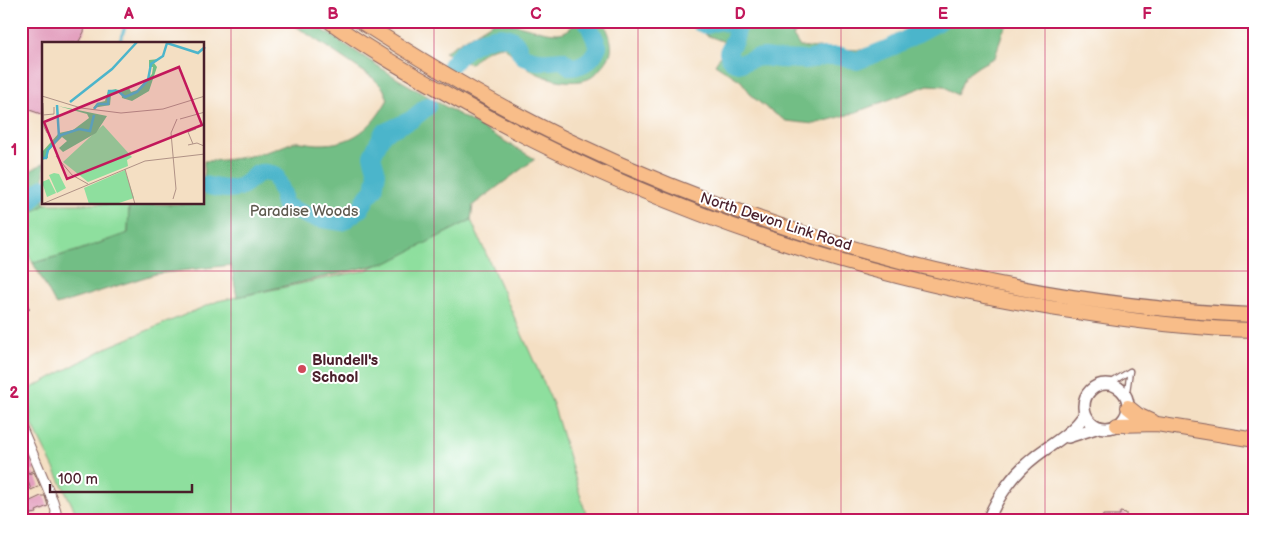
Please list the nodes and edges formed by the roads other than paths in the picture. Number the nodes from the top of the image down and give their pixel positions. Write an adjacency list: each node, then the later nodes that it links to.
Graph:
1 (329, 21): 4 (highway, North Devon Link Road)
2 (360, 21): 3 (highway, North Devon Link Road)
3 (1255, 315)
4 (1194, 326): 5 (highway, North Devon Link Road); 6 (highway)
5 (1255, 330)
6 (1255, 337)
7 (1109, 384): 10 (street); 10 (lane); 11 (street)
8 (21, 386): 9 (street)
9 (21, 396)
10 (1127, 402): 12 (highway); 13 (street)
11 (1085, 414): 15 (street); 18 (street)
12 (1157, 424): 13 (highway); 17 (highway)
13 (1116, 425): 15 (street)
14 (21, 426): 16 (street)
15 (1099, 427): 18 (street)
16 (24, 440): 19 (street)
17 (1255, 440)
18 (1057, 441): 20 (street)
19 (54, 520)
20 (988, 521)

